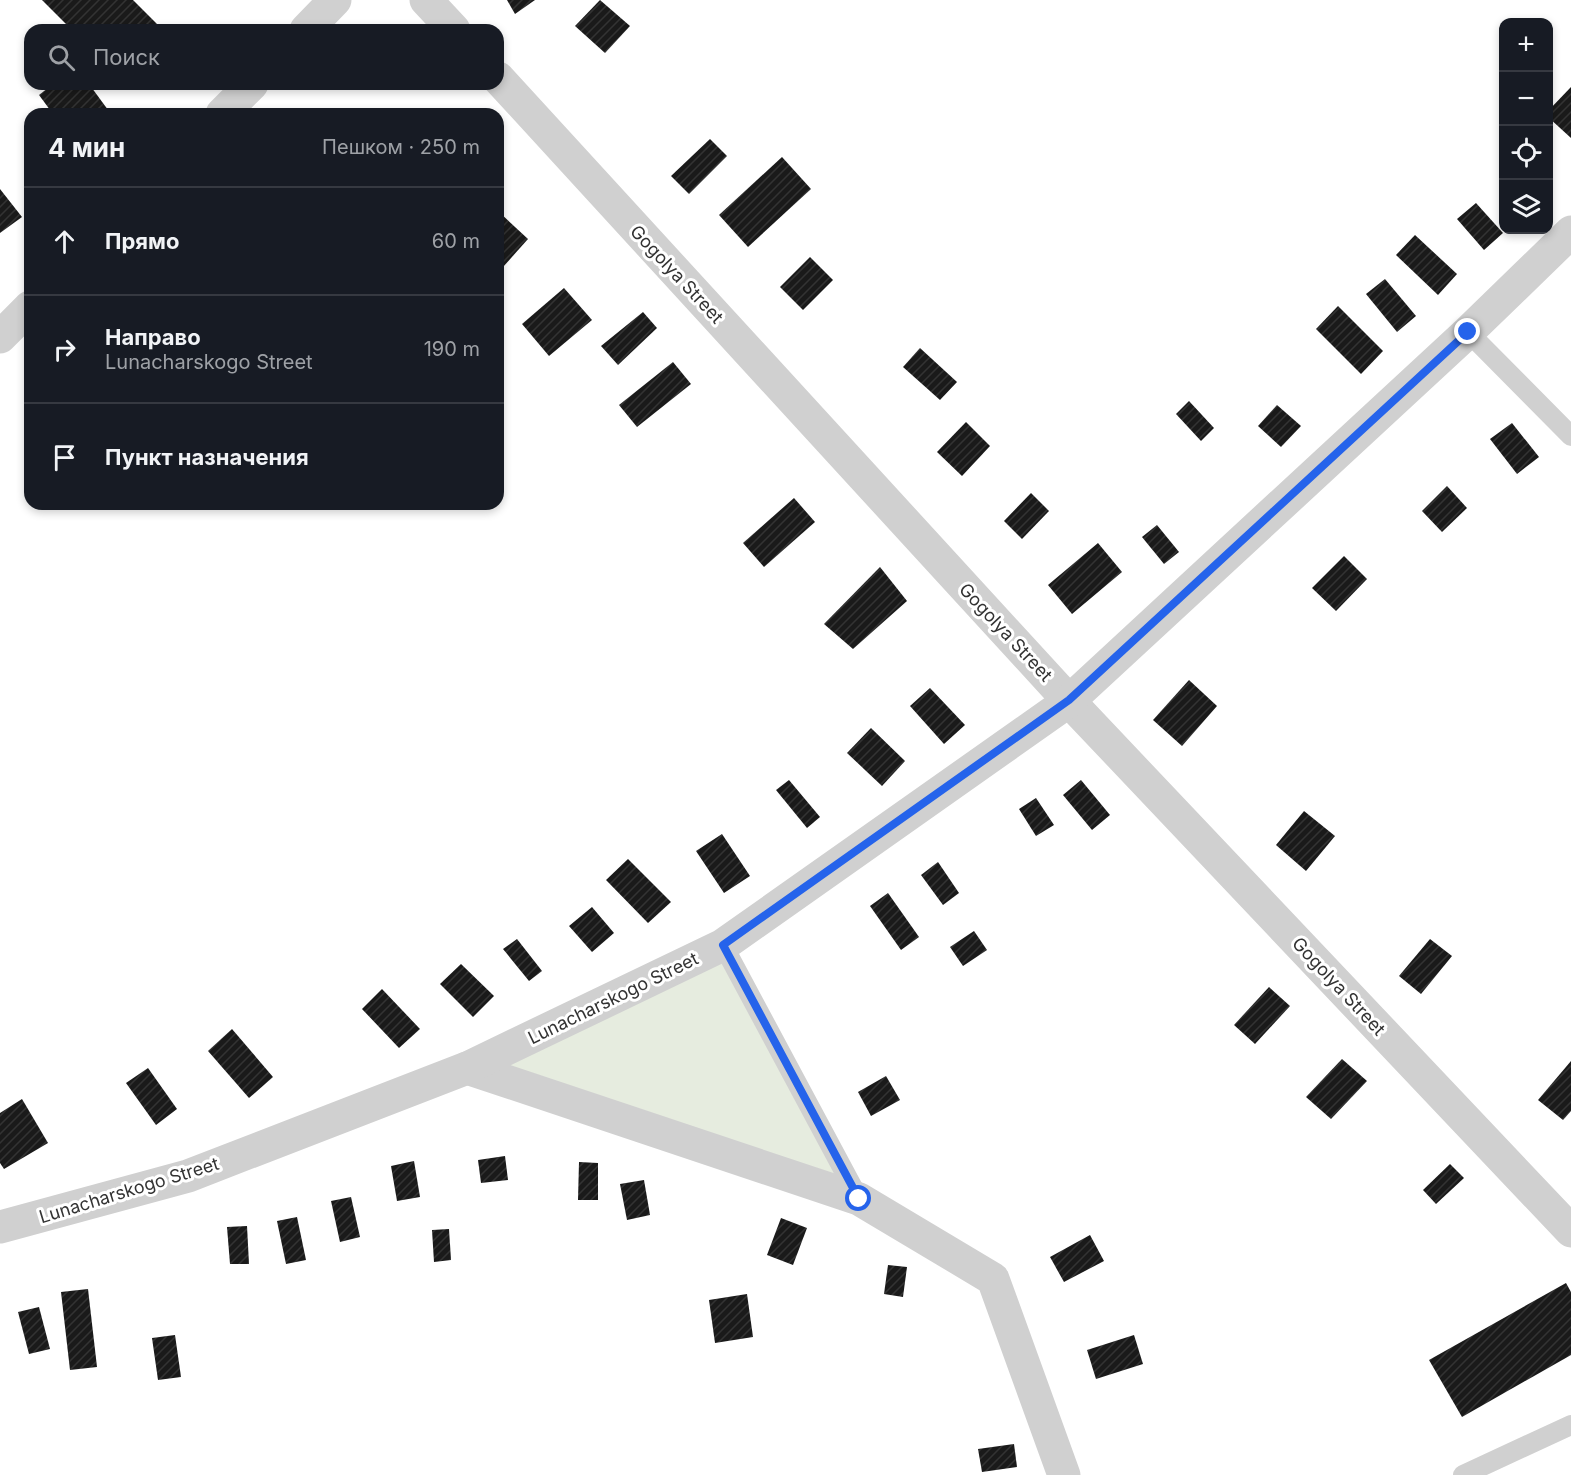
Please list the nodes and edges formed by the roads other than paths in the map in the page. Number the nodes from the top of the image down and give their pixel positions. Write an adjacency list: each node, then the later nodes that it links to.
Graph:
1 (336, 0): 3 (street)
2 (426, 0): 4 (street)
3 (312, 24)
4 (448, 24)
5 (504, 85): 13 (street, Gogolya Street)
6 (246, 90): 7 (street)
7 (228, 108)
8 (1571, 232): 10 (street, Lunacharskogo Street)
9 (24, 313): 11 (street)
10 (1468, 332): 12 (lane); 13 (street, Lunacharskogo Street)
11 (0, 337)
12 (1571, 436)
13 (1069, 700): 14 (street, Lunacharskogo Street); 18 (street, Gogolya Street)
14 (723, 945): 15 (street, Lunacharskogo Street); 16 (lane)
15 (467, 1068): 16 (street); 17 (street, Lunacharskogo Street)
16 (859, 1199): 20 (street)
17 (0, 1227)
18 (1571, 1231)
19 (1571, 1425): 21 (lane)
20 (1064, 1475)
21 (1463, 1475)

